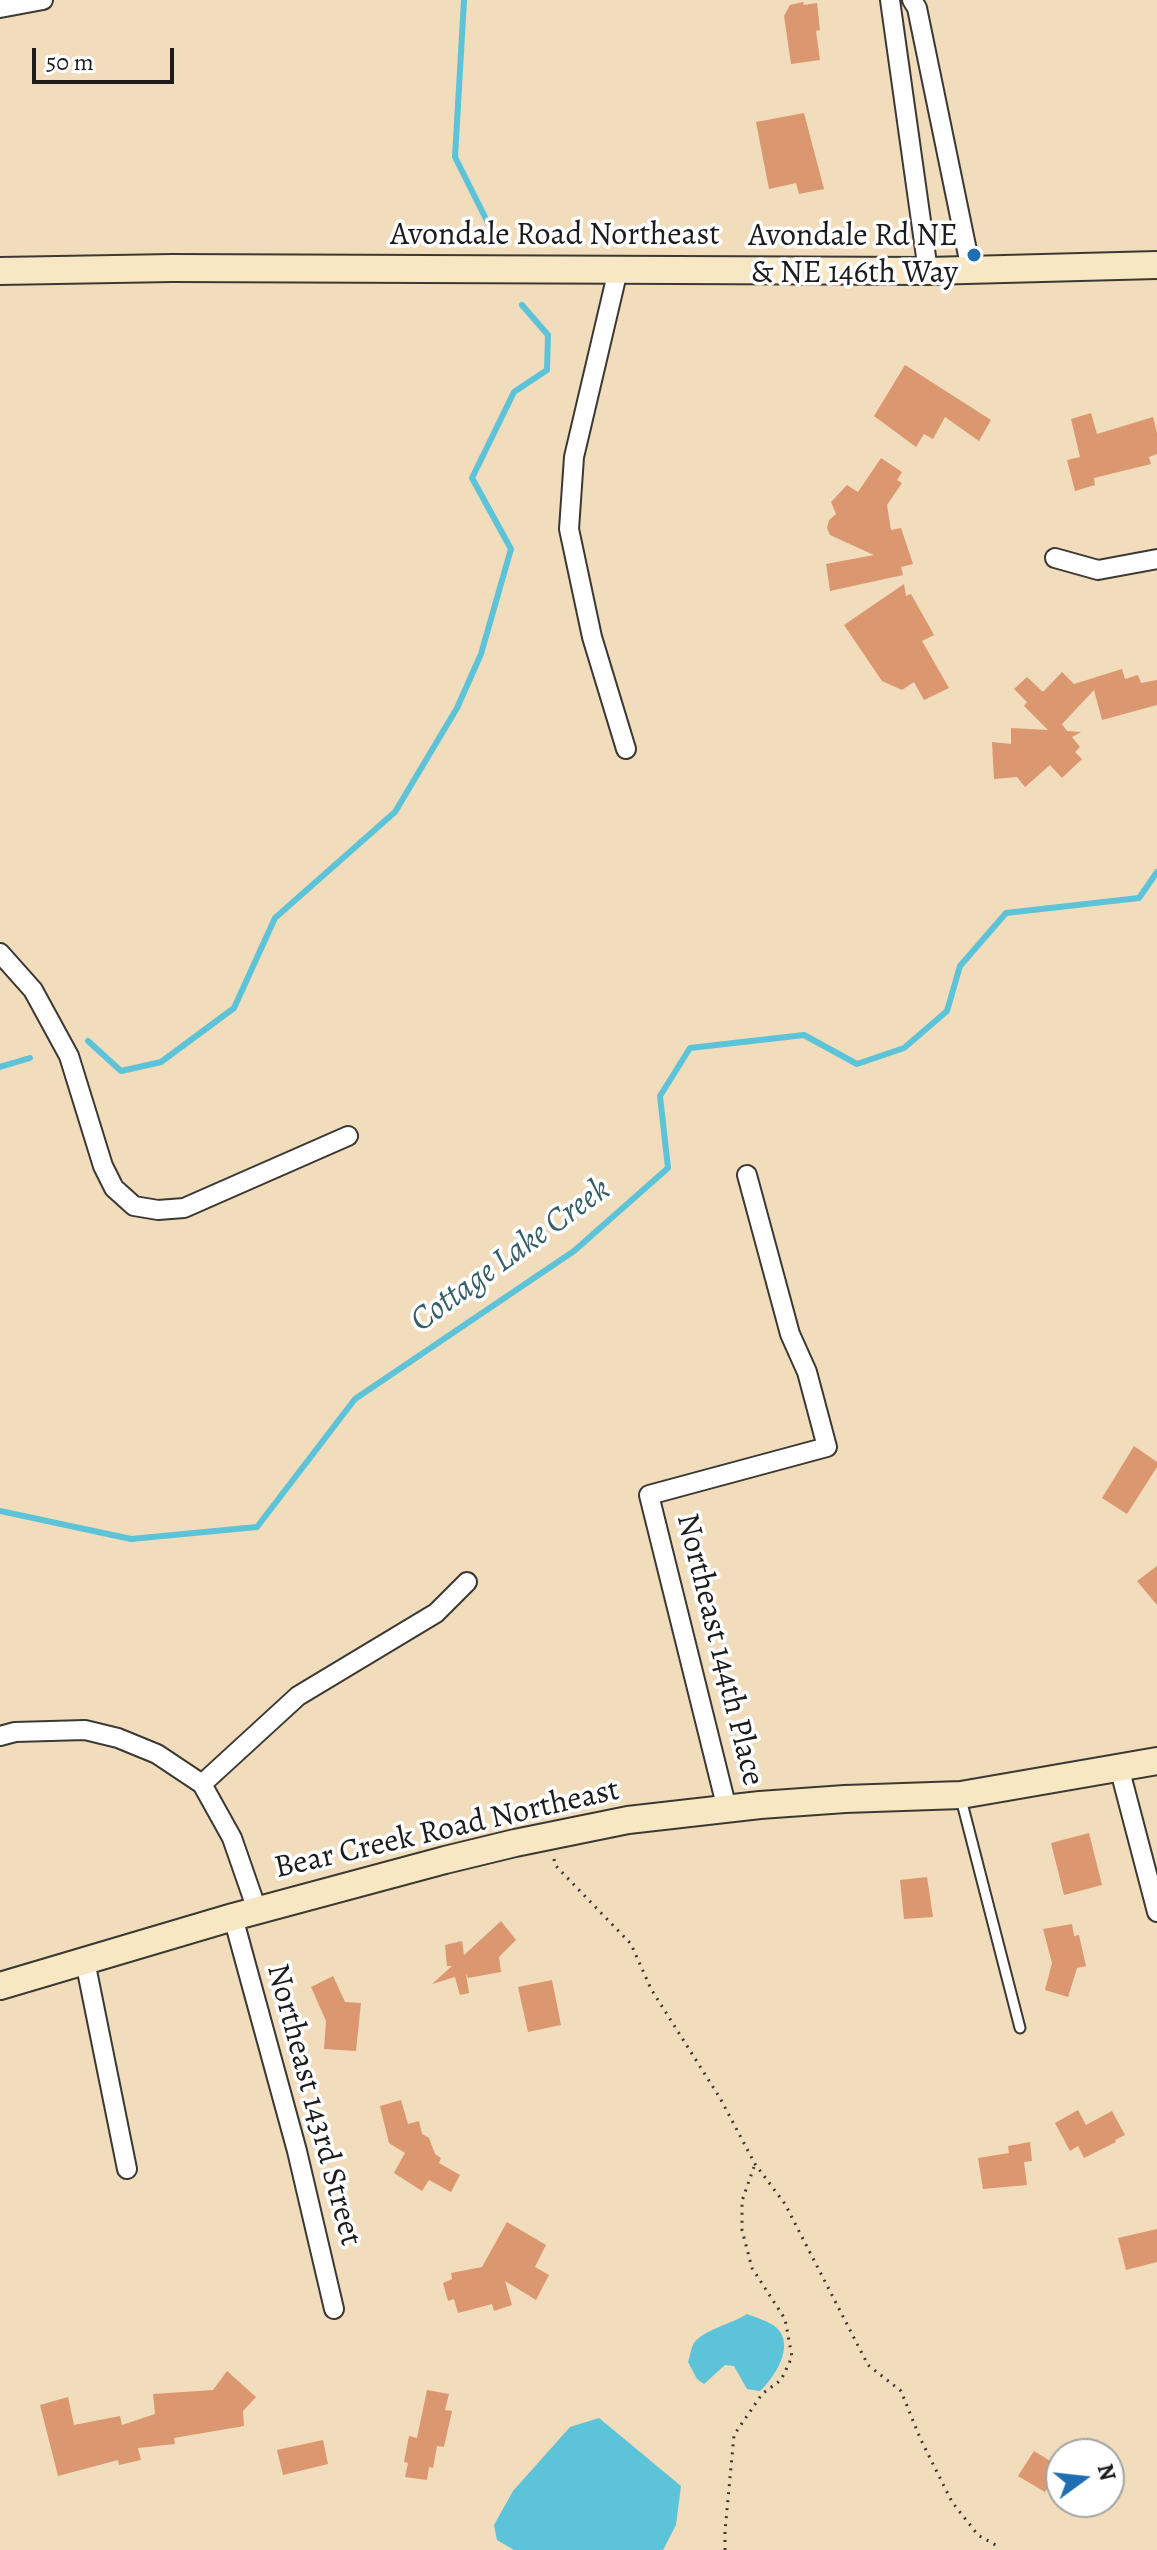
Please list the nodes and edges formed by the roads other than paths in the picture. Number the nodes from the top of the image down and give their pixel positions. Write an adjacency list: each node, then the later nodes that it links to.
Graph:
1 (43, 0): 4 (street)
2 (890, 0): 9 (street)
3 (912, 0): 7 (street)
4 (0, 8)
5 (1157, 265): 7 (street, Avondale Road Northeast)
6 (618, 270): 8 (street, Avondale Road Northeast); 9 (street, Avondale Road Northeast); 12 (street)
7 (971, 270): 9 (street, Avondale Road Northeast)
8 (0, 271)
9 (928, 271)
10 (1055, 558): 11 (street)
11 (1157, 559)
12 (626, 749)
13 (0, 953): 14 (street)
14 (348, 1136)
15 (747, 1175): 22 (street, Northeast 144th Place)
16 (467, 1582): 20 (street)
17 (0, 1736): 20 (street, Northeast 143rd Street)
18 (1157, 1761): 19 (street, Bear Creek Road Northeast)
19 (1119, 1767): 21 (street, Bear Creek Road Northeast); 23 (street)
20 (202, 1784): 24 (street, Northeast 143rd Street)
21 (961, 1795): 22 (street, Bear Creek Road Northeast); 27 (lane)
22 (727, 1809): 24 (street, Bear Creek Road Northeast)
23 (1157, 1912)
24 (245, 1914): 25 (street, Bear Creek Road Northeast); 29 (street, Northeast 143rd Street)
25 (85, 1961): 26 (street, Bear Creek Road Northeast); 28 (street)
26 (0, 1986)
27 (1020, 2028)
28 (127, 2169)
29 (334, 2309)

